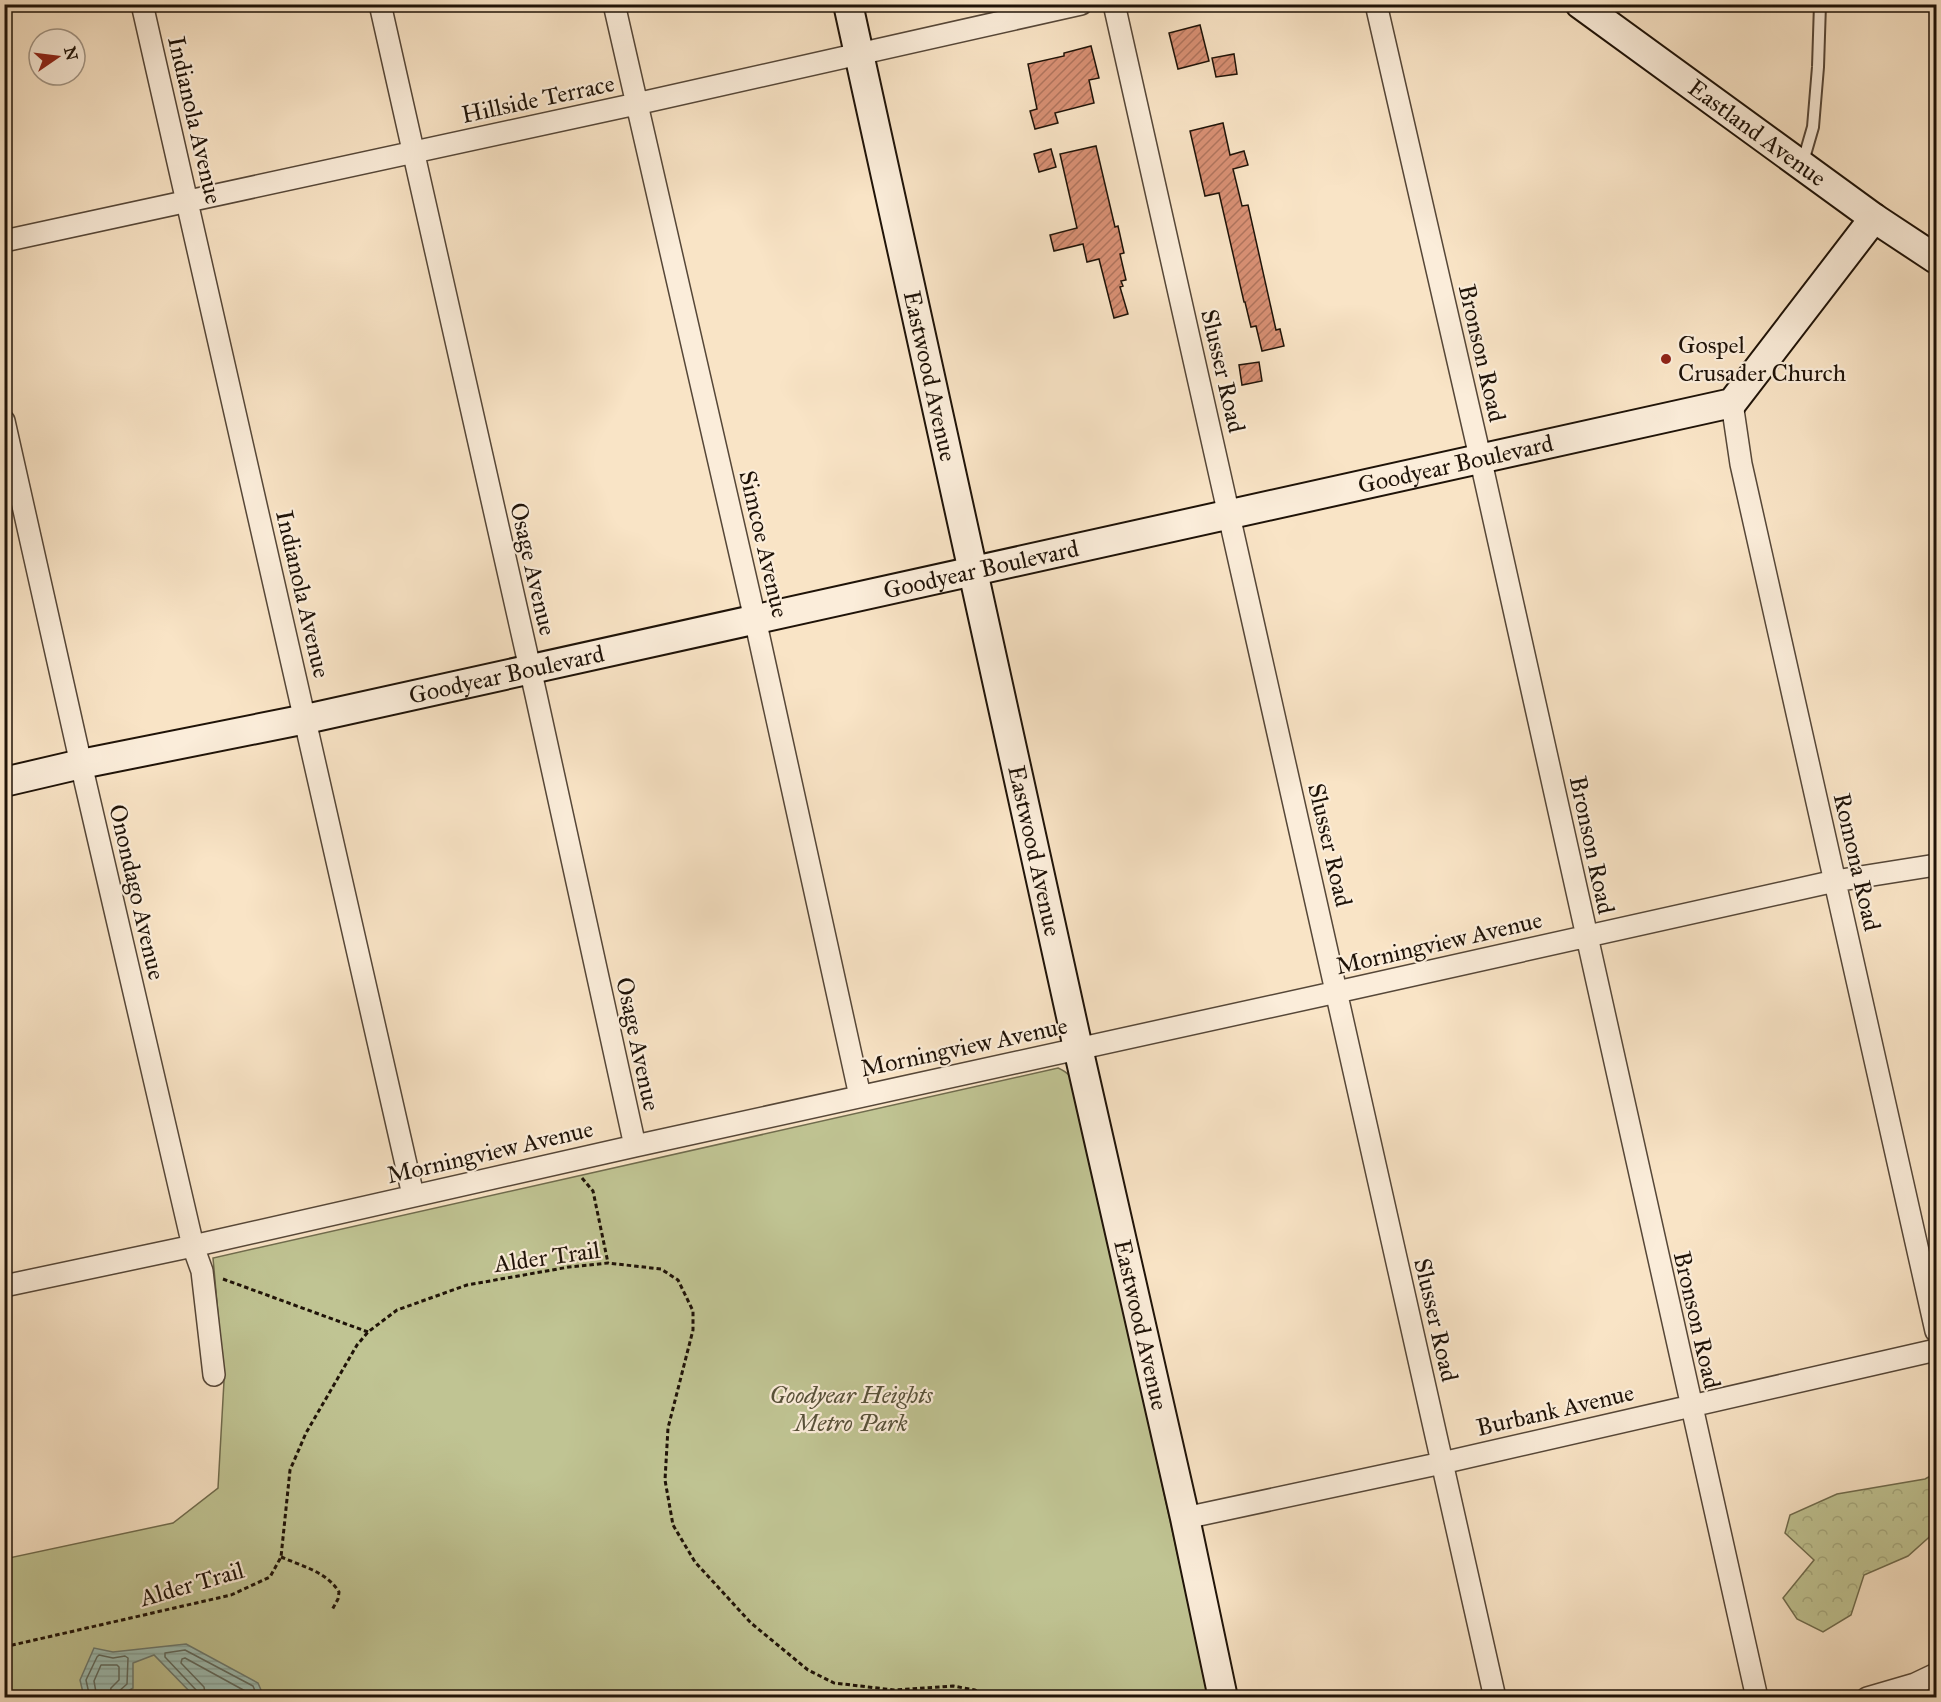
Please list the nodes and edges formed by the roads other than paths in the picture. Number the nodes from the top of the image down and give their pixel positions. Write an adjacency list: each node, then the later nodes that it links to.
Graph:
1 (142, 4): 14 (street, Indianola Avenue)
2 (380, 4): 12 (street, Osage Avenue)
3 (614, 4): 11 (street, Simcoe Avenue)
4 (848, 4): 10 (street, Eastwood Avenue)
5 (1082, 4): 10 (street, Hillside Terrace)
6 (1114, 4): 21 (street, Slusser Road)
7 (1376, 4): 20 (street, Bronson Road)
8 (1580, 4): 13 (street, Eastland Avenue)
9 (1820, 4): 13 (lane)
10 (859, 54): 11 (street, Hillside Terrace); 22 (street, Eastwood Avenue)
11 (636, 104): 12 (street, Hillside Terrace); 23 (street, Simcoe Avenue)
12 (413, 152): 14 (street, Hillside Terrace); 24 (street, Osage Avenue)
13 (1802, 165): 15 (street, Eastland Avenue)
14 (187, 201): 16 (street, Hillside Terrace); 25 (street, Indianola Avenue)
15 (1874, 218): 17 (street, Eastland Avenue); 18 (street)
16 (4, 241)
17 (1936, 259)
18 (1732, 403): 20 (street, Goodyear Boulevard); 29 (street, Romona Road)
19 (4, 421): 26 (street, Onondago Avenue)
20 (1480, 457): 21 (street, Goodyear Boulevard); 30 (street, Bronson Road)
21 (1229, 513): 22 (street, Goodyear Boulevard); 31 (street, Slusser Road)
22 (972, 570): 23 (street, Goodyear Boulevard); 32 (street, Eastwood Avenue)
23 (755, 619): 24 (street, Goodyear Boulevard); 33 (street, Simcoe Avenue)
24 (530, 669): 25 (street, Goodyear Boulevard); 34 (street, Osage Avenue)
25 (306, 719): 26 (street, Goodyear Boulevard); 35 (street, Indianola Avenue)
26 (81, 764): 27 (street, Goodyear Boulevard); 36 (street, Onondago Avenue)
27 (4, 782)
28 (1936, 865): 29 (street, Morningview Avenue)
29 (1835, 881): 30 (street, Morningview Avenue); 38 (street, Romona Road)
30 (1586, 936): 31 (street, Morningview Avenue); 41 (street, Bronson Road)
31 (1337, 992): 32 (street, Morningview Avenue); 42 (street, Slusser Road)
32 (1078, 1048): 33 (street, Morningview Avenue); 43 (street, Eastwood Avenue)
33 (860, 1096): 34 (street, Morningview Avenue)
34 (635, 1146): 35 (street, Morningview Avenue)
35 (413, 1195): 36 (street, Morningview Avenue)
36 (194, 1246): 37 (street, Morningview Avenue); 40 (street, Onondago Avenue)
37 (4, 1286)
38 (1936, 1331)
39 (1936, 1350): 41 (street, Burbank Avenue)
40 (214, 1375)
41 (1690, 1406): 42 (street, Burbank Avenue); 47 (street, Bronson Road)
42 (1442, 1463): 43 (street, Burbank Avenue); 46 (street, Slusser Road)
43 (1185, 1518): 45 (street, Eastwood Avenue)
44 (1936, 1674): 48 (street)
45 (1223, 1698)
46 (1495, 1698)
47 (1757, 1698)
48 (1867, 1698)

